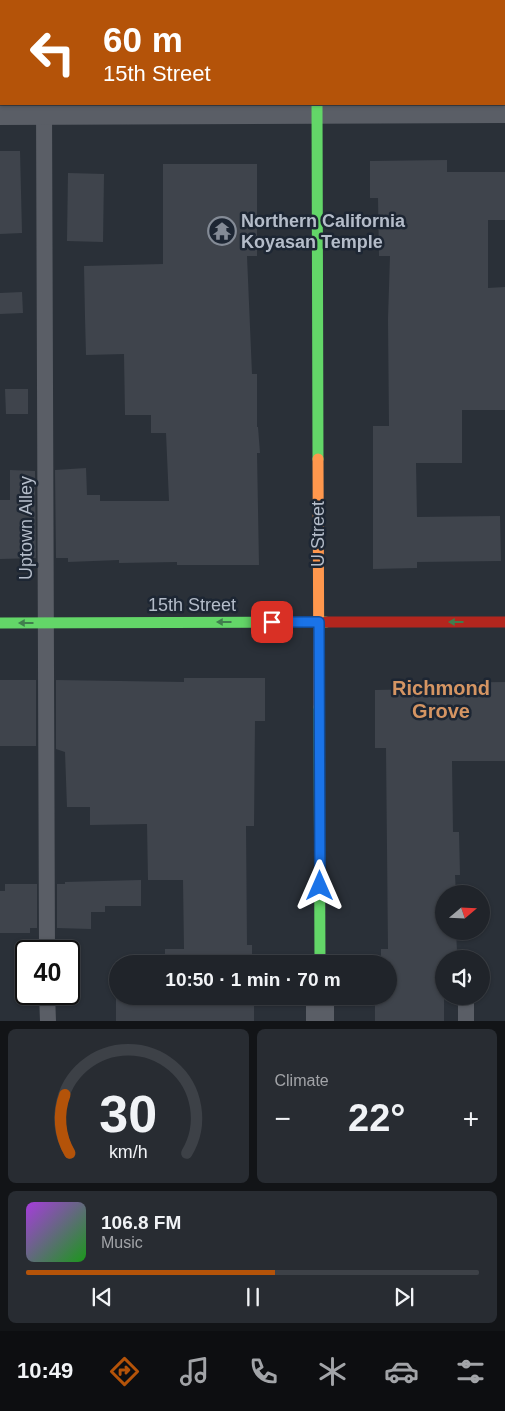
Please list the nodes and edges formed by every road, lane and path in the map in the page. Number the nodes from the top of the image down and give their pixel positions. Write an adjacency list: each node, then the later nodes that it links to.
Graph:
1 (44, 107): 2 (street); 4 (street); 8 (lane, Uptown Alley)
2 (317, 107): 3 (street); 5 (street, U Street)
3 (505, 109)
4 (0, 110)
5 (319, 622): 6 (street, 15th Street, one-way to 5); 8 (street, 15th Street, one-way to 8); 10 (street, U Street)
6 (505, 622)
7 (0, 623): 8 (street, 15th Street, one-way to 7)
8 (46, 623): 9 (lane, Uptown Alley)
9 (47, 940)
10 (320, 955)
11 (47, 1005): 14 (lane)
12 (320, 1005): 15 (street)
13 (466, 1005): 16 (lane)
14 (48, 1021)
15 (320, 1021)
16 (466, 1021)

